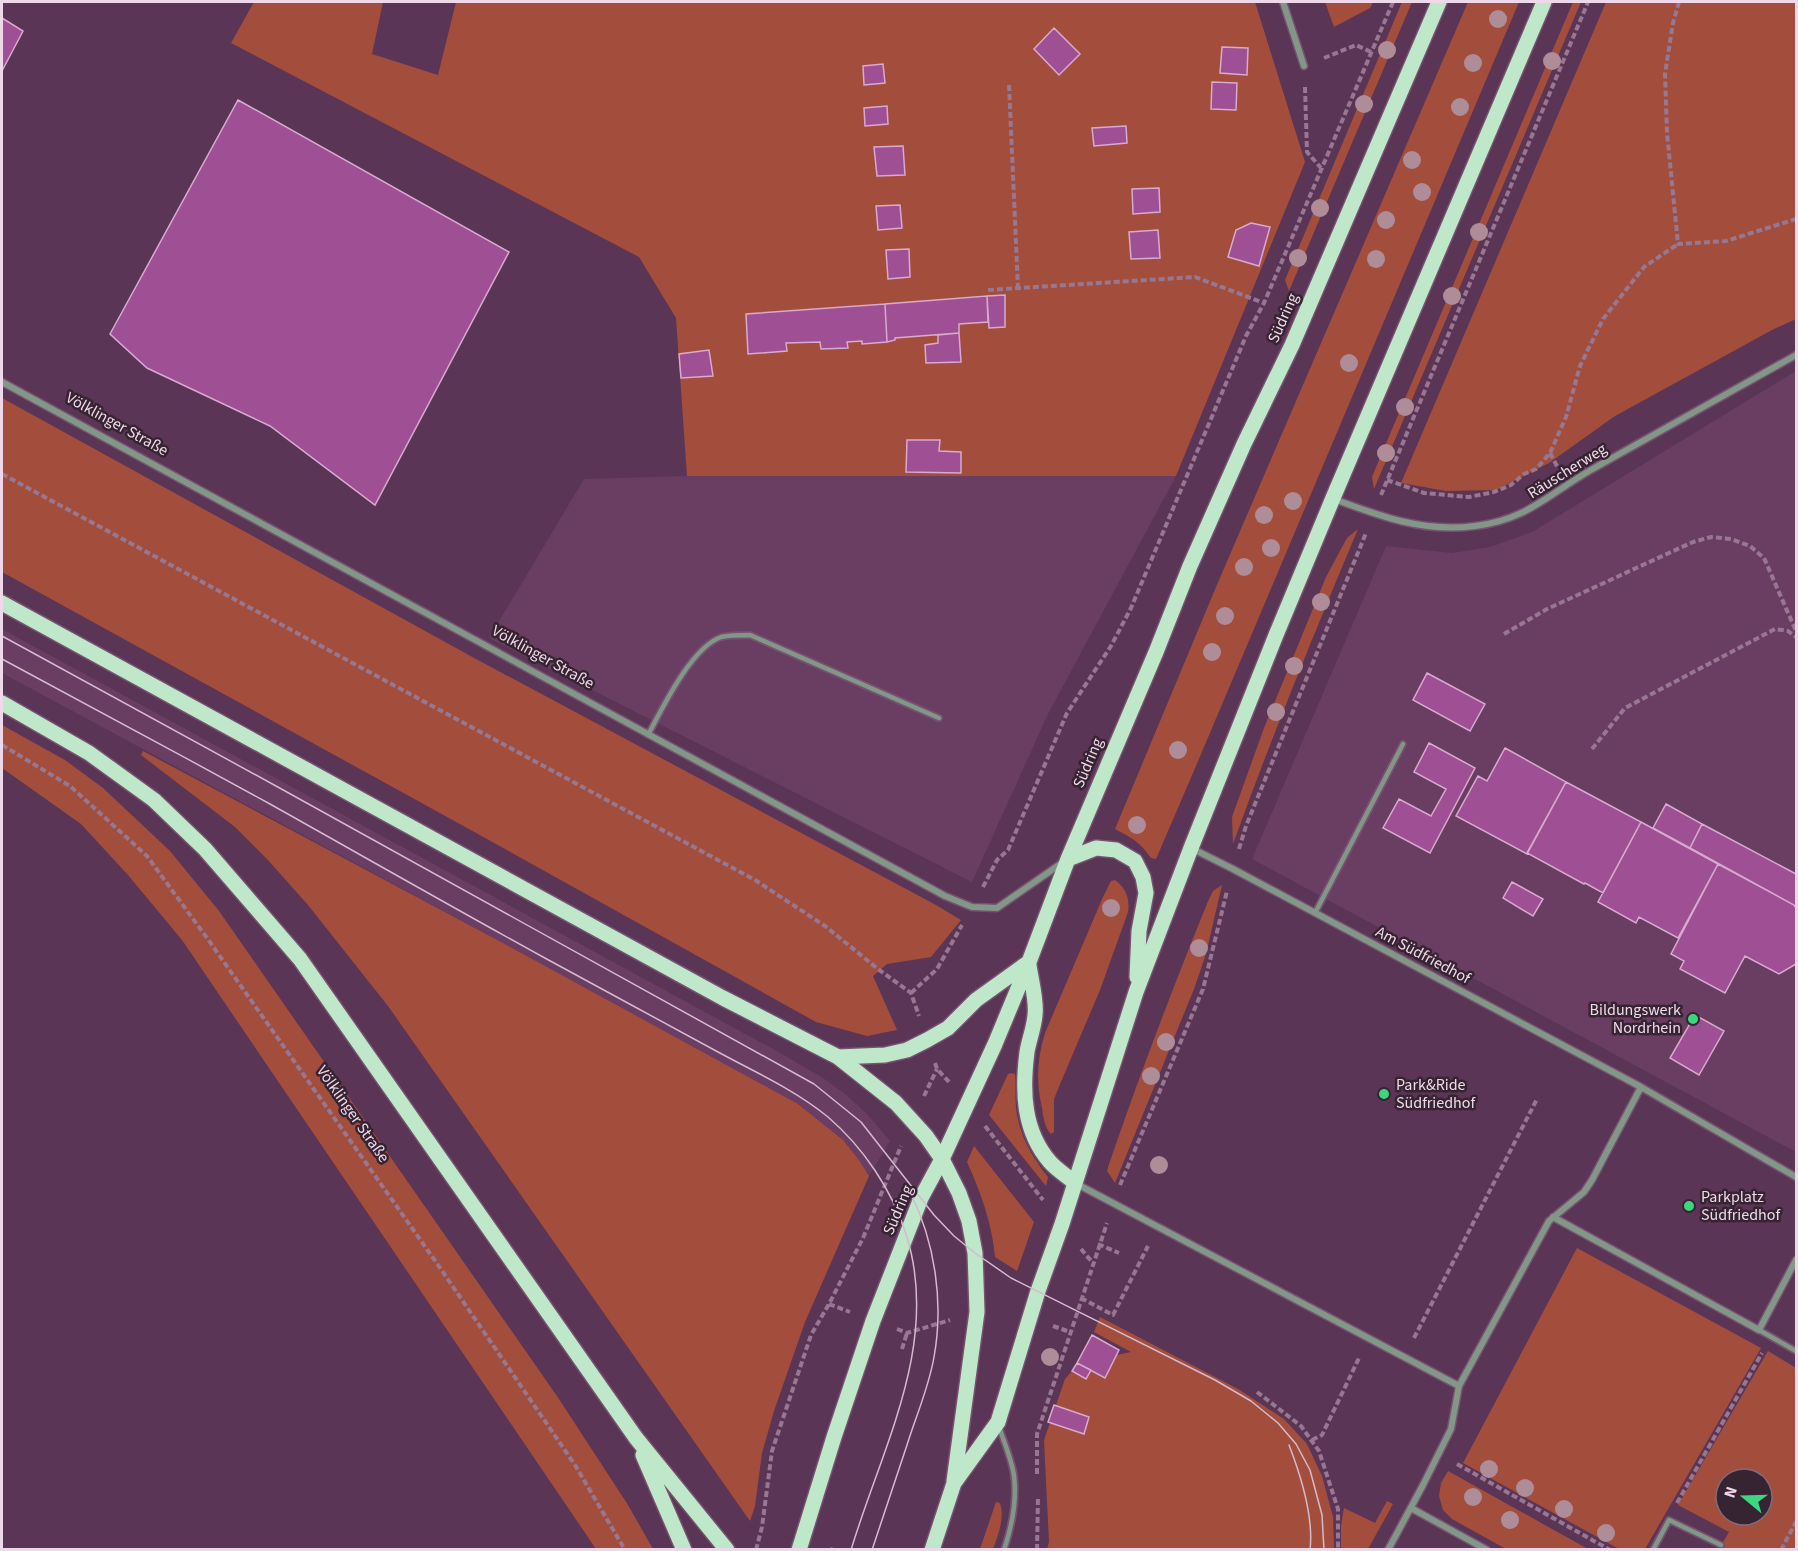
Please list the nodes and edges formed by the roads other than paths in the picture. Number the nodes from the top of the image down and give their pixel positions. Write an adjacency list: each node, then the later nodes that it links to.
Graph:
1 (1283, 2): 4 (street)
2 (1439, 2): 14 (main road, Südring)
3 (1544, 2): 7 (main road)
4 (1304, 66)
5 (1797, 355): 7 (street, Räuscherweg)
6 (2, 382): 11 (street, Völklinger Straße)
7 (1333, 498): 13 (main road)
8 (2, 603): 18 (main road)
9 (2, 703): 29 (main road)
10 (939, 718): 11 (lane)
11 (648, 735): 14 (street, Völklinger Straße)
12 (1403, 744): 15 (lane)
13 (1191, 848): 15 (street, Am Südfriedhof); 17 (main road)
14 (1068, 859): 16 (main road, Südring); 17 (main road)
15 (1316, 913): 19 (street, Am Südfriedhof)
16 (1029, 962): 18 (main road); 20 (main road, Südring); 22 (main road)
17 (1136, 992): 22 (main road)
18 (838, 1057): 20 (main road)
19 (1641, 1087): 21 (street, Am Südfriedhof); 23 (street)
20 (942, 1159): 30 (main road); 35 (main road, Südring)
21 (1797, 1177)
22 (1075, 1183): 27 (street); 28 (main road)
23 (1553, 1217): 25 (street); 27 (street)
24 (1797, 1260): 25 (street)
25 (1759, 1330): 26 (lane)
26 (1797, 1351)
27 (1459, 1386): 31 (street)
28 (998, 1422): 30 (main road); 37 (lane)
29 (636, 1438): 33 (main road); 34 (main road)
30 (954, 1483): 36 (main road)
31 (1411, 1508): 38 (street); 39 (street)
32 (1721, 1545): 40 (lane)
33 (684, 1550)
34 (727, 1550)
35 (799, 1550)
36 (933, 1550)
37 (1004, 1550)
38 (1388, 1550)
39 (1486, 1550)
40 (1653, 1550)

